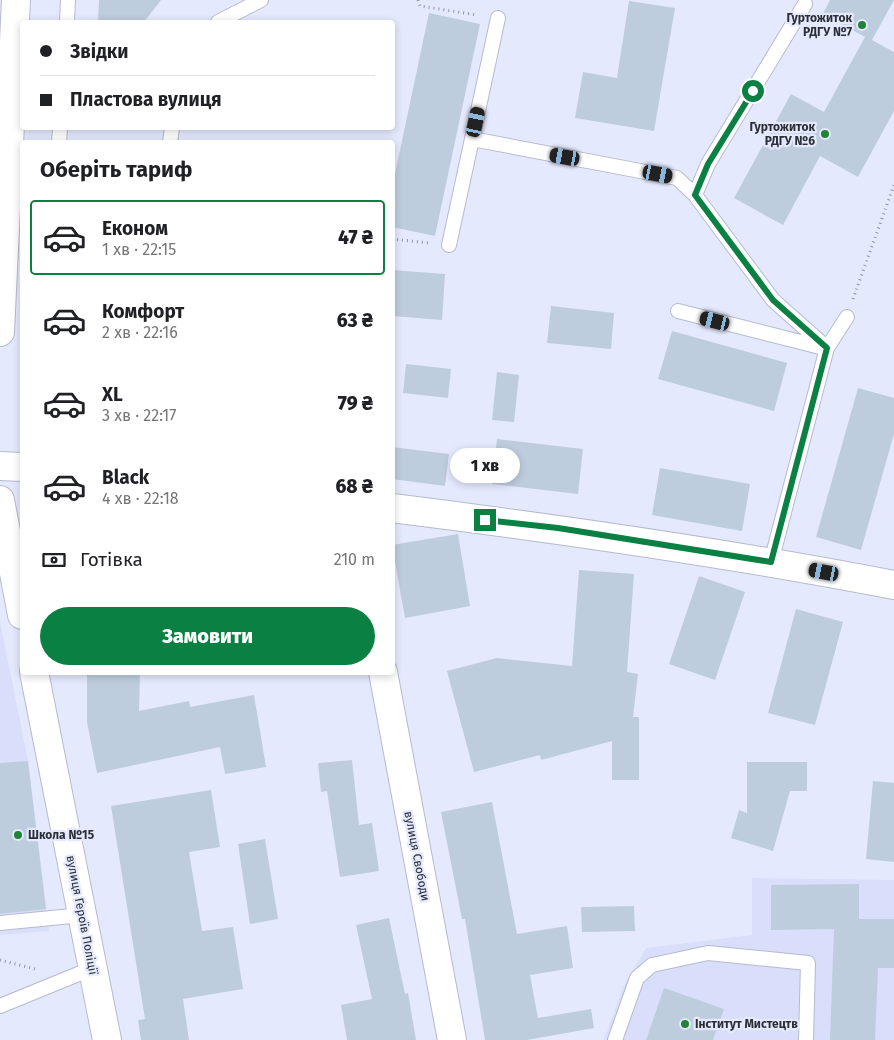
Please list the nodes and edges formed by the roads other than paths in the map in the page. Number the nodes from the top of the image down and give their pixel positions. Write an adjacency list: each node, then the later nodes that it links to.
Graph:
1 (16, 0): 9 (street)
2 (68, 0): 6 (lane)
3 (261, 0): 7 (lane)
4 (805, 4): 11 (lane)
5 (498, 18): 8 (lane)
6 (66, 20)
7 (222, 20)
8 (472, 139): 11 (lane); 12 (lane)
9 (11, 157): 10 (street)
10 (15, 186): 15 (street)
11 (695, 195): 16 (lane)
12 (449, 245)
13 (678, 312): 16 (lane)
14 (847, 317): 16 (lane)
15 (0, 332)
16 (827, 348): 21 (lane)
17 (0, 466): 18 (street)
18 (20, 467)
19 (0, 500): 23 (street)
20 (395, 508): 21 (street)
21 (771, 562): 22 (street)
22 (894, 585)
23 (20, 605)
24 (35, 675): 26 (street, вулиця Героїв Поліції)
25 (384, 675): 31 (street, вулиця Свободи)
26 (82, 915): 27 (lane); 28 (street, вулиця Героїв Поліції)
27 (0, 923)
28 (93, 968): 29 (lane); 30 (street, вулиця Героїв Поліції)
29 (0, 1006)
30 (107, 1040)
31 (452, 1040)
32 (615, 1040): 33 (lane)
33 (806, 1040)

